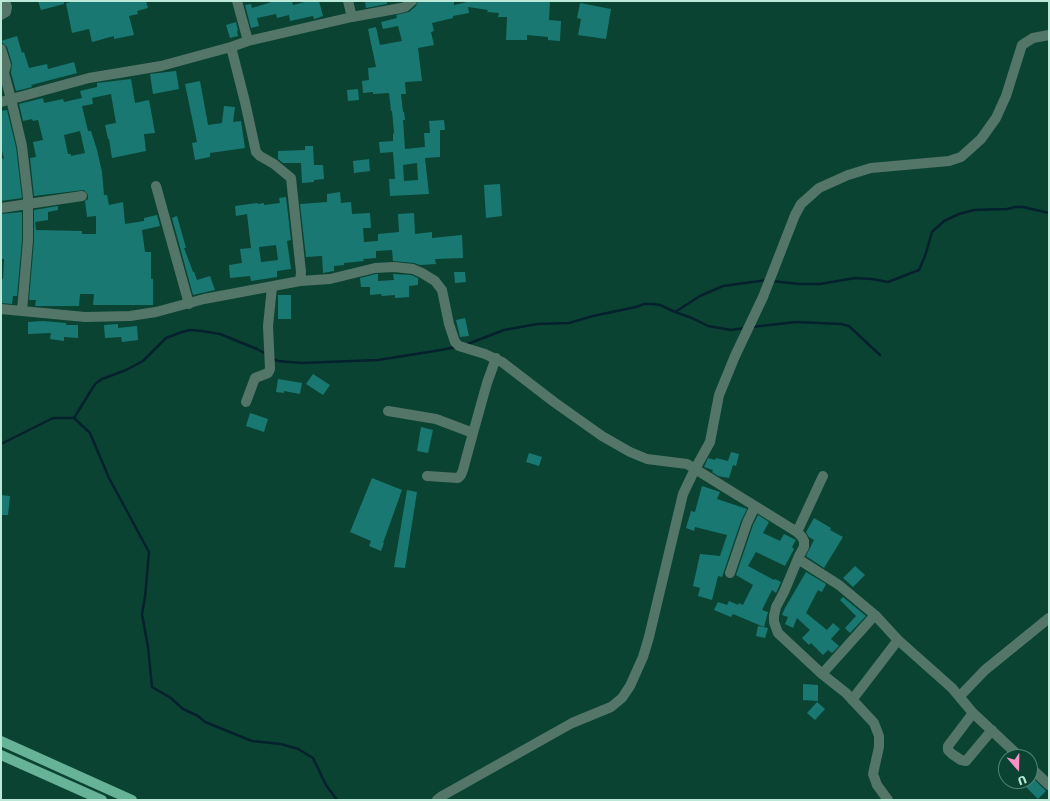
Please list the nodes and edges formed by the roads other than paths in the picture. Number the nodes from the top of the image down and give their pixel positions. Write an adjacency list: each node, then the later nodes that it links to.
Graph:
1 (5, 1): 5 (street)
2 (238, 1): 8 (street)
3 (348, 1): 6 (street)
4 (412, 1): 6 (street)
5 (1, 15)
6 (352, 17): 8 (street)
7 (1049, 35): 25 (street)
8 (248, 42): 9 (street)
9 (231, 47): 11 (street); 16 (street)
10 (1, 49): 11 (street)
11 (6, 100): 14 (street)
12 (156, 186): 18 (street)
13 (82, 196): 14 (street)
14 (28, 204): 15 (street); 20 (street)
15 (1, 208)
16 (300, 281): 17 (street); 21 (street)
17 (272, 287): 18 (street); 22 (street)
18 (189, 304): 20 (street)
19 (1, 309): 20 (street)
20 (22, 311)
21 (496, 358): 24 (street); 25 (street)
22 (246, 402)
23 (388, 411): 24 (street)
24 (473, 433): 26 (street)
25 (695, 469): 28 (street); 47 (street)
26 (427, 476)
27 (823, 476): 29 (street)
28 (755, 506): 29 (street); 31 (street)
29 (797, 532): 30 (street)
30 (798, 558): 32 (street); 35 (street)
31 (730, 573)
32 (875, 615): 34 (street); 35 (street)
33 (1049, 618): 36 (street)
34 (898, 640): 36 (street); 37 (street)
35 (822, 674): 37 (street)
36 (960, 696): 38 (street)
37 (852, 700): 48 (street)
38 (973, 714): 39 (street); 39 (street)
39 (992, 730): 41 (street)
40 (1, 741): 46 (main road)
41 (1012, 749)
42 (1, 755): 45 (main road)
43 (1038, 775): 44 (street)
44 (1049, 785)
45 (102, 800)
46 (132, 800)
47 (437, 800)
48 (888, 800)

